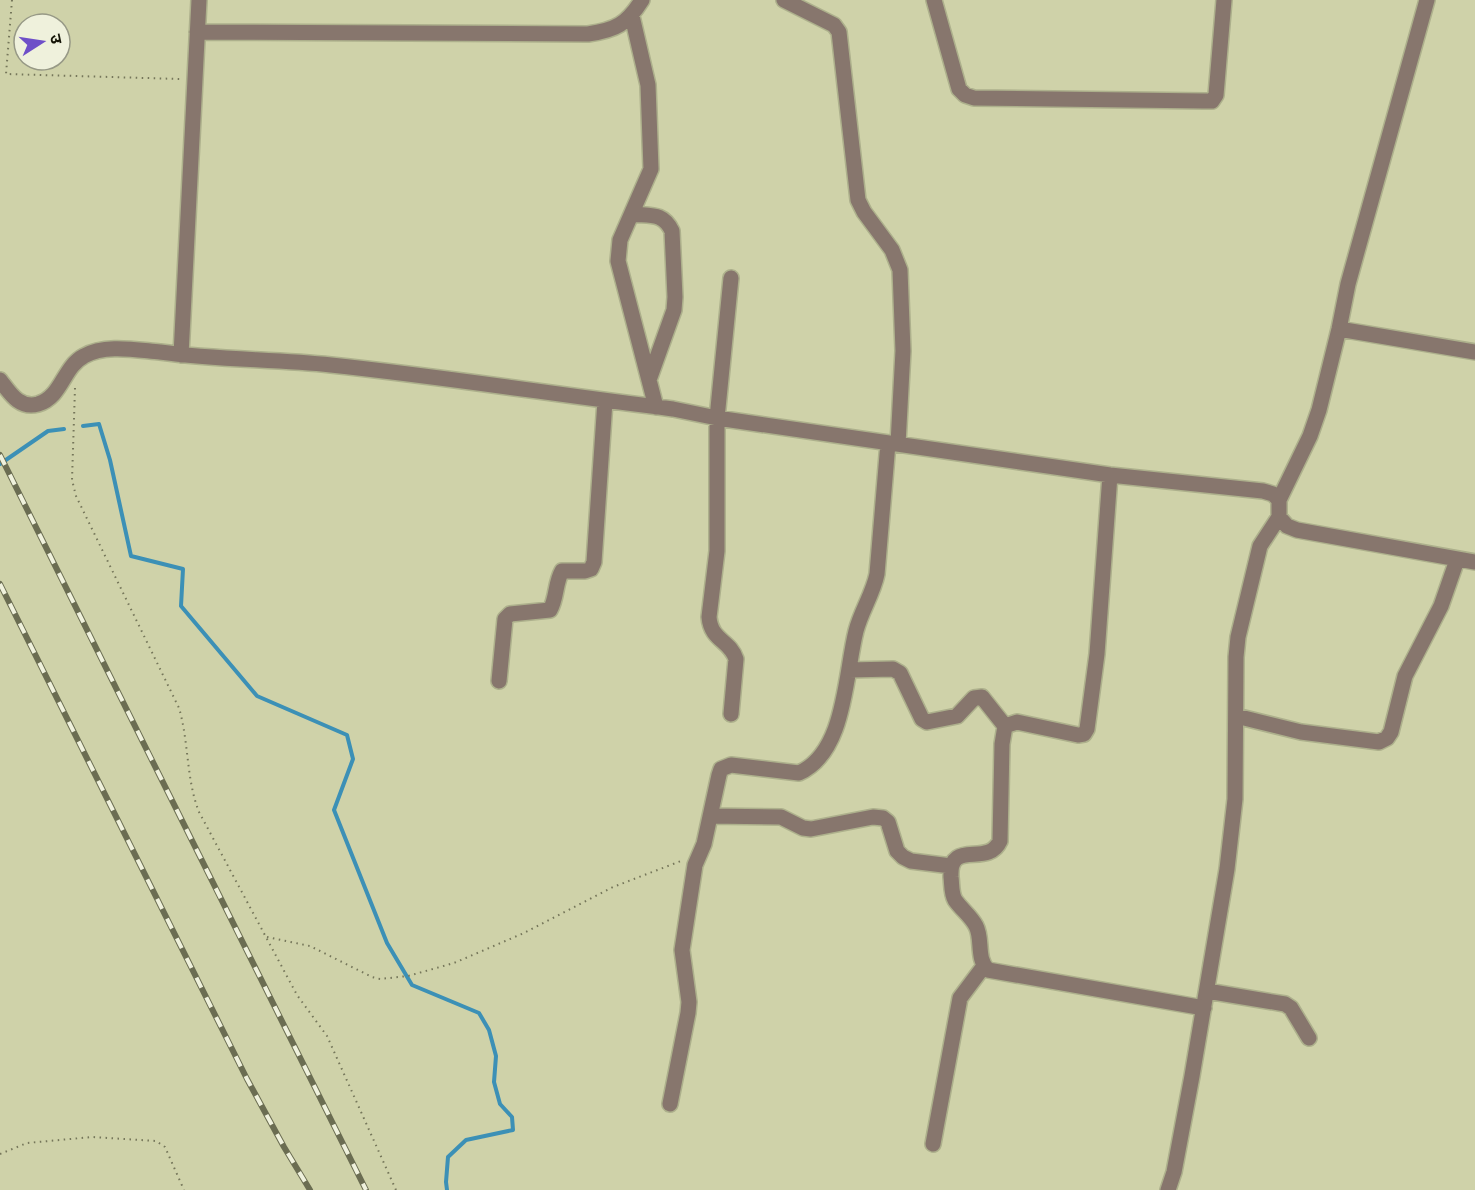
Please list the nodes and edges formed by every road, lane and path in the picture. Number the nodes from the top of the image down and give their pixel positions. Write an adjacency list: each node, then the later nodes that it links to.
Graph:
1 (12, 0): 10 (path)
2 (198, 0): 9 (street)
3 (642, 0): 8 (street)
4 (784, 0): 22 (street)
5 (934, 0): 6 (street)
6 (1224, 0)
7 (1427, 0): 13 (street)
8 (632, 16): 9 (street); 11 (street)
9 (197, 33): 10 (street)
10 (195, 80): 15 (street)
11 (632, 214): 17 (street); 17 (street)
12 (731, 278): 21 (street)
13 (1339, 329): 14 (street); 24 (street)
14 (1475, 352)
15 (181, 355): 16 (street); 19 (street)
16 (0, 380)
17 (649, 380): 20 (street)
18 (75, 387): 36 (path)
19 (605, 401): 20 (street); 29 (street)
20 (656, 407): 21 (street)
21 (717, 418): 22 (street); 30 (street)
22 (893, 443): 23 (street); 28 (street)
23 (1110, 475): 24 (street); 32 (street)
24 (1279, 500): 25 (street)
25 (1279, 517): 26 (street); 31 (street)
26 (1457, 560): 27 (street); 31 (street)
27 (1475, 562)
28 (849, 670): 32 (street); 33 (street)
29 (500, 681)
30 (731, 714)
31 (1236, 716): 38 (street)
32 (1005, 726): 35 (street)
33 (710, 816): 34 (street); 35 (street)
34 (700, 853): 36 (path); 41 (street)
35 (951, 866): 37 (street)
36 (267, 937): 45 (path)
37 (984, 966): 39 (street); 42 (street)
38 (1207, 991): 39 (street); 40 (street)
39 (1204, 1008): 46 (street)
40 (1309, 1038)
41 (670, 1104)
42 (933, 1144)
43 (0, 1154): 44 (path)
44 (184, 1190)
45 (396, 1190)
46 (1168, 1190)

